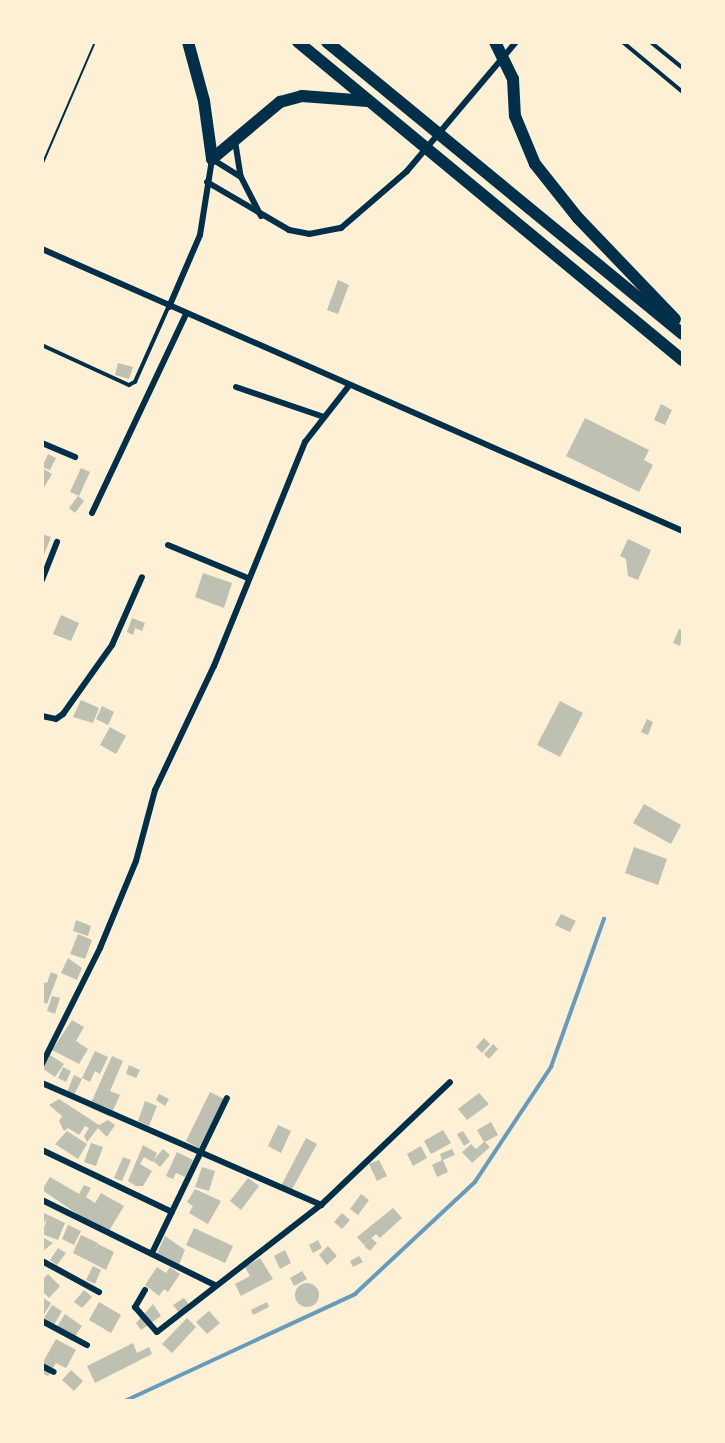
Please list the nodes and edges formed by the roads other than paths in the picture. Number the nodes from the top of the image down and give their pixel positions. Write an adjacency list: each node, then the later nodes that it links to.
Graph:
1 (188, 42): 13 (highway)
2 (298, 42): 11 (highway)
3 (327, 42): 21 (highway)
4 (495, 42): 8 (highway)
5 (516, 42): 8 (street)
6 (623, 42): 10 (lane)
7 (651, 42): 9 (lane)
8 (504, 56): 16 (street); 20 (highway)
9 (683, 68)
10 (683, 92)
11 (368, 101): 12 (highway); 23 (highway)
12 (234, 139): 13 (highway); 14 (street)
13 (212, 159): 14 (street); 15 (street)
14 (241, 177): 16 (street)
15 (207, 182): 16 (street); 18 (street)
16 (262, 217)
17 (42, 249): 18 (street)
18 (169, 307): 19 (street); 22 (lane)
19 (186, 314): 25 (street); 29 (street)
20 (683, 327)
21 (683, 334)
22 (42, 345)
23 (683, 360)
24 (236, 387): 26 (street)
25 (348, 387): 26 (street); 30 (street)
26 (324, 417): 34 (street)
27 (42, 443): 28 (street)
28 (75, 457)
29 (92, 513)
30 (683, 531)
31 (57, 542): 35 (street)
32 (168, 545): 34 (street)
33 (142, 577): 36 (street)
34 (248, 578): 37 (street)
35 (42, 580)
36 (42, 716)
37 (42, 1064)
38 (450, 1082): 44 (street)
39 (42, 1083): 42 (street)
40 (227, 1098): 42 (street)
41 (42, 1150): 45 (street)
42 (201, 1153): 44 (street); 45 (street)
43 (42, 1200): 46 (street)
44 (321, 1205): 48 (street)
45 (172, 1212): 46 (street)
46 (152, 1253): 48 (street)
47 (42, 1261): 50 (street)
48 (215, 1285): 49 (street)
49 (145, 1290)
50 (99, 1292)
51 (42, 1321): 52 (street)
52 (86, 1345)
53 (42, 1366): 54 (street)
54 (54, 1372)

